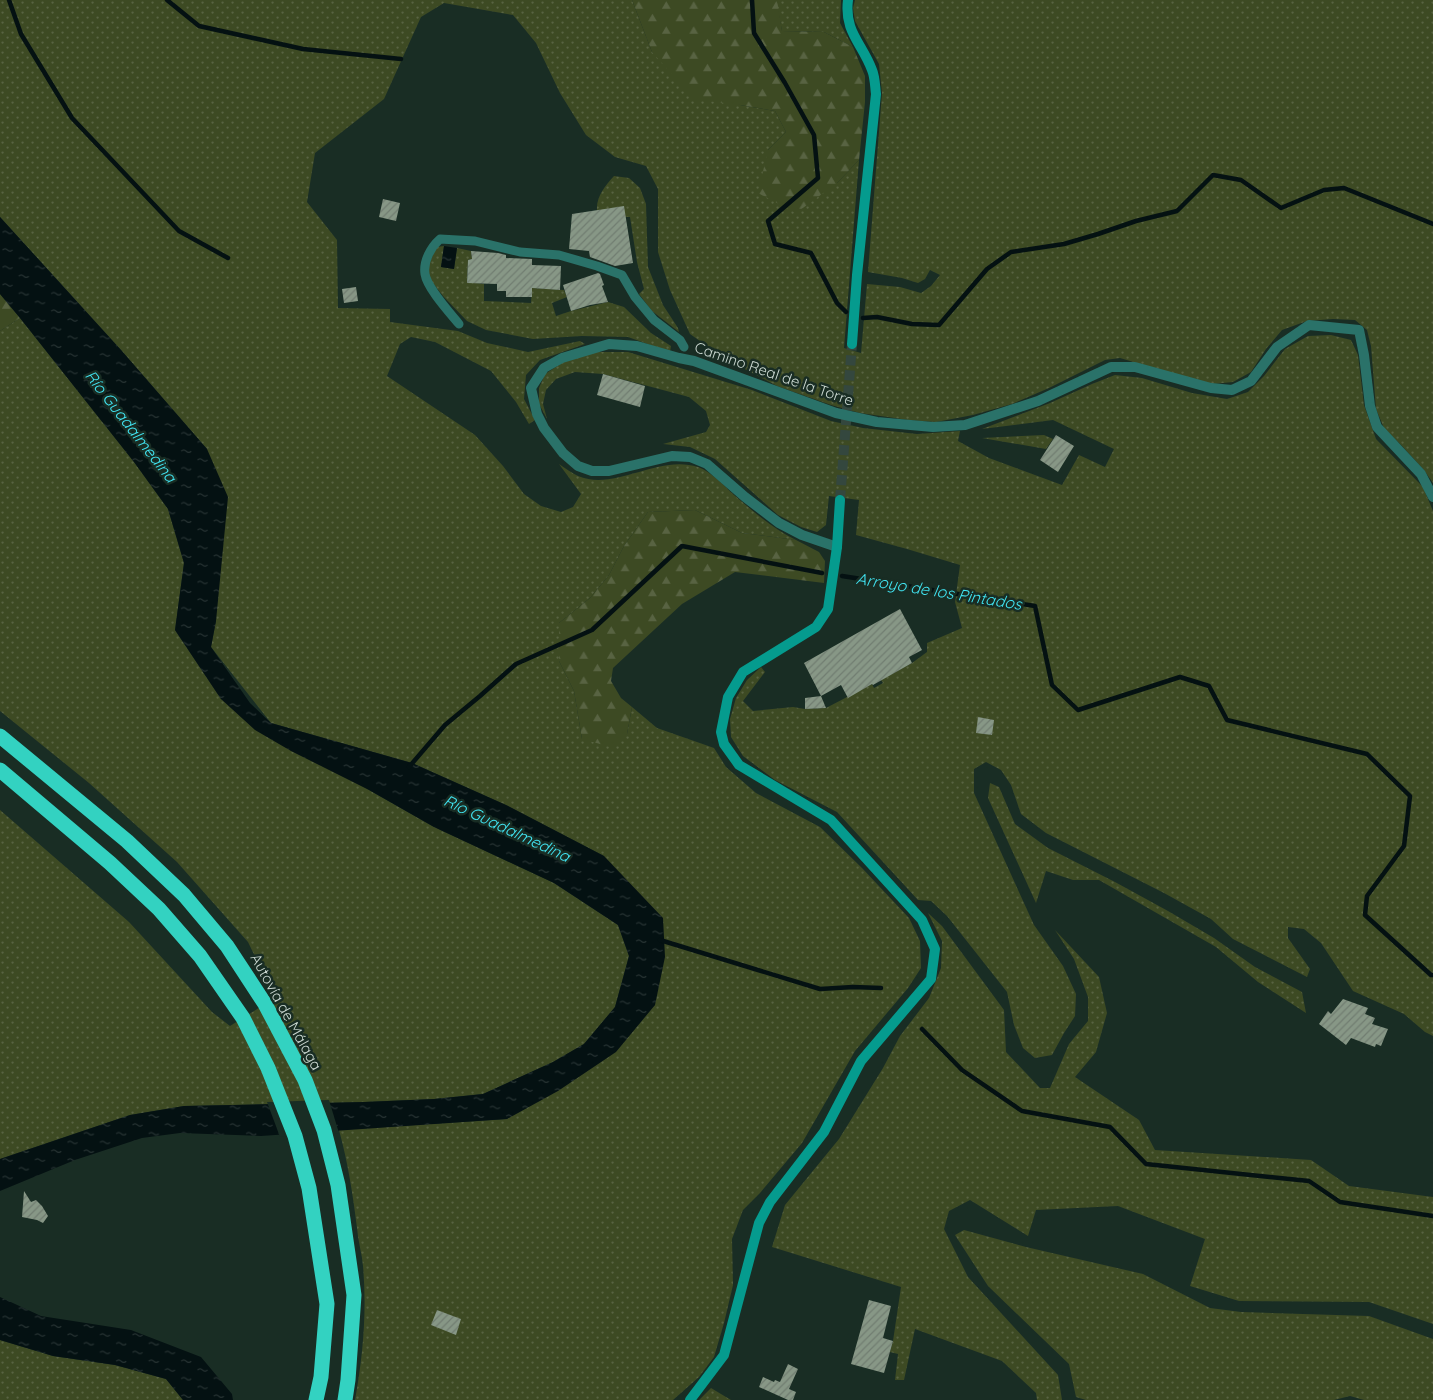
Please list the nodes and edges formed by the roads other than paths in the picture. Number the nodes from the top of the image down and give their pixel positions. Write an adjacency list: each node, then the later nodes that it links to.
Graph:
1 (848, 0): 3 (street)
2 (459, 324): 4 (lane)
3 (852, 344)
4 (684, 347)
5 (1433, 497): 7 (street, Camino Real de la Torre)
6 (840, 500): 7 (street)
7 (837, 547): 12 (street)
8 (0, 736): 11 (highway, Autovía de Málaga)
9 (0, 770): 10 (highway)
10 (316, 1400)
11 (344, 1400)
12 (690, 1400)

